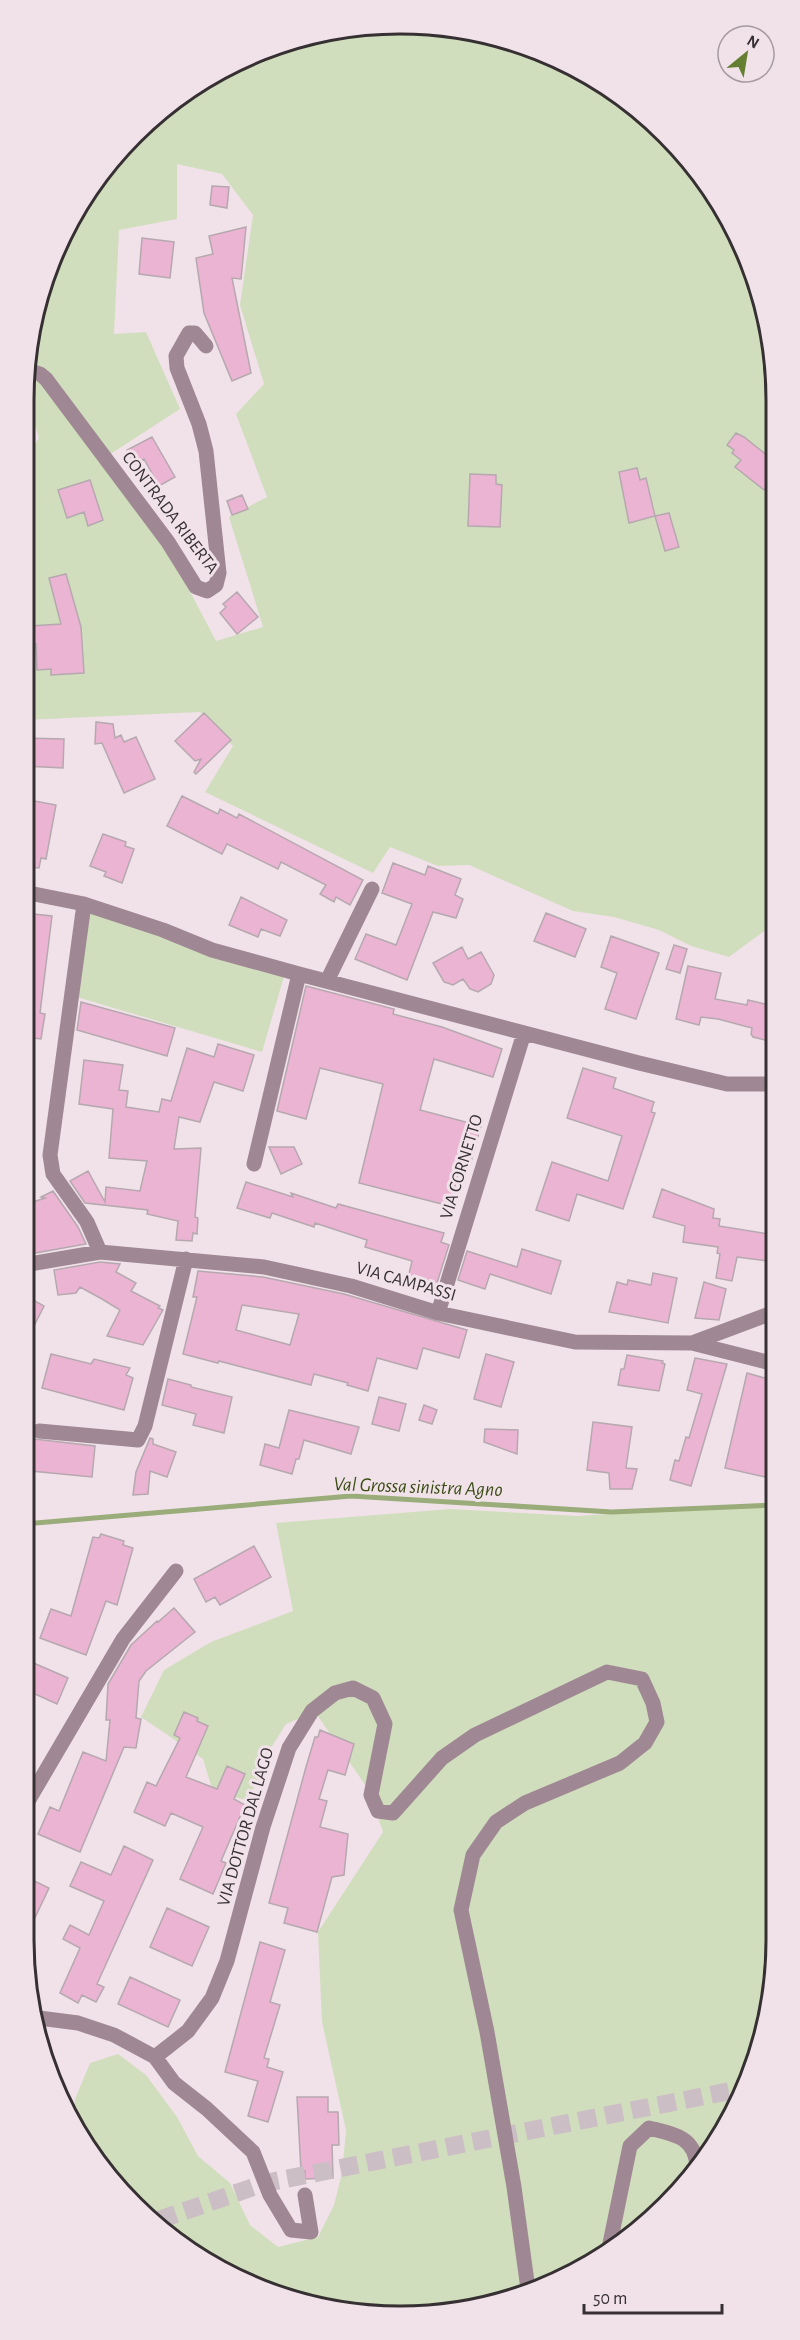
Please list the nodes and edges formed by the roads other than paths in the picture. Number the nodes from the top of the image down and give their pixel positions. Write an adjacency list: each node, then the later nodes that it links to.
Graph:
1 (206, 346): 2 (street, CONTRADA RIBERTA)
2 (35, 372)
3 (372, 889): 7 (street)
4 (34, 894): 5 (street)
5 (84, 904): 6 (street); 11 (street)
6 (299, 974): 7 (street); 10 (street)
7 (327, 981): 8 (street)
8 (524, 1033): 9 (street); 14 (street, VIA CORNETTO)
9 (766, 1084)
10 (254, 1164)
11 (100, 1252): 12 (street, VIA CAMPASSI); 13 (street, VIA CAMPASSI)
12 (186, 1258): 14 (street, VIA CAMPASSI); 18 (street)
13 (34, 1262)
14 (438, 1313): 16 (street, VIA CAMPASSI)
15 (766, 1315): 16 (street)
16 (692, 1343): 17 (street, VIA CAMPASSI)
17 (766, 1362)
18 (39, 1431)
19 (176, 1571): 20 (street)
20 (34, 1791)
21 (44, 2019): 22 (street)
22 (155, 2057): 24 (street); 26 (street, VIA DOTTOR DAL LAGO)
23 (696, 2154): 25 (street)
24 (305, 2195)
25 (611, 2238)
26 (527, 2283)

